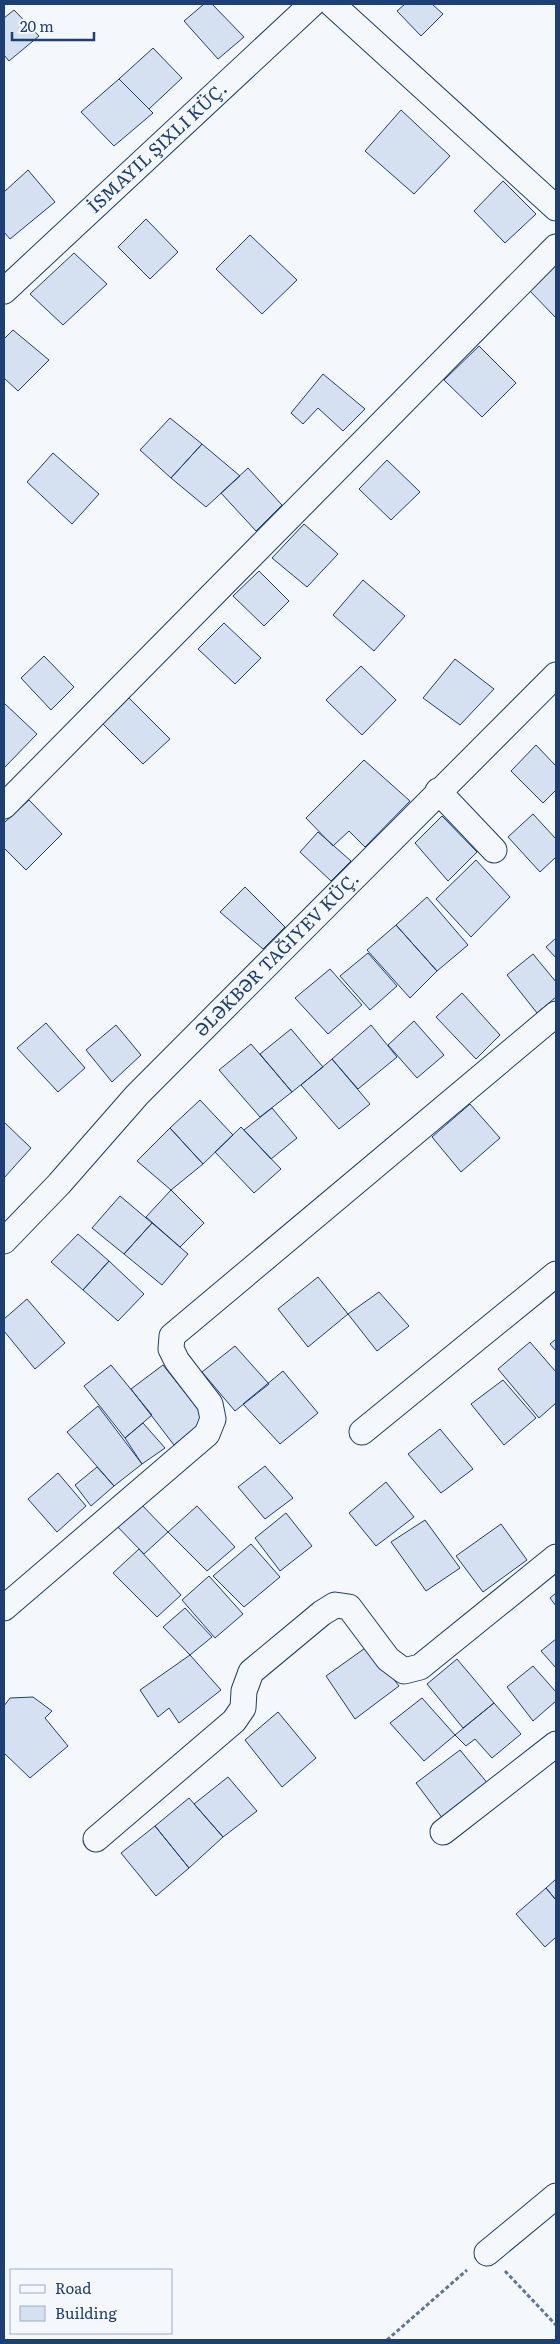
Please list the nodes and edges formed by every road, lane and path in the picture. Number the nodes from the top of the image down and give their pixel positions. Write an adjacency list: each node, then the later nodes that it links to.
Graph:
1 (312, 4): 5 (street)
2 (332, 4): 3 (street)
3 (556, 208)
4 (556, 247): 8 (street)
5 (4, 291)
6 (556, 675): 7 (street)
7 (438, 791): 9 (street); 11 (street)
8 (4, 806)
9 (494, 850)
10 (556, 1014): 15 (street)
11 (4, 1240)
12 (556, 1274): 13 (street)
13 (362, 1432)
14 (556, 1557): 18 (street)
15 (4, 1608)
16 (556, 1744): 17 (street)
17 (443, 1832)
18 (96, 1839)
19 (556, 2196): 20 (street)
20 (487, 2253): 21 (path); 22 (path)
21 (556, 2325)
22 (387, 2340)

